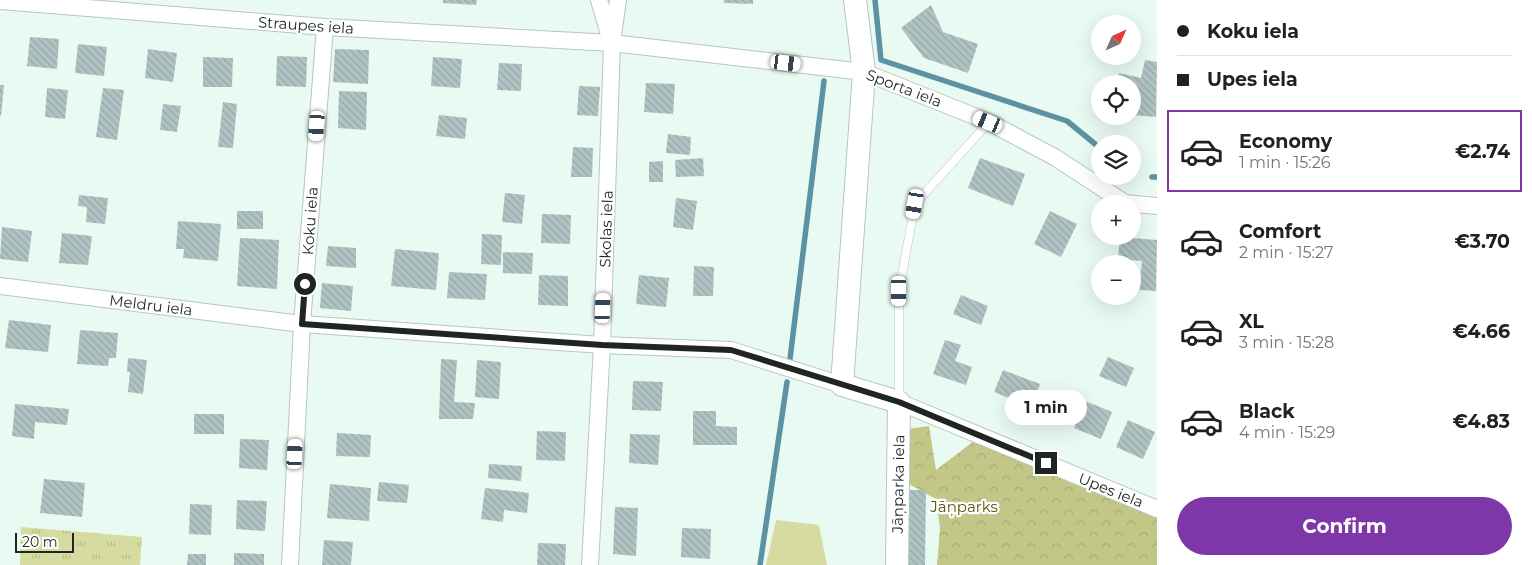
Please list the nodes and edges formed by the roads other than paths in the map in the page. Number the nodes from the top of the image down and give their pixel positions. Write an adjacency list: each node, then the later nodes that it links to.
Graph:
1 (599, 0): 6 (street)
2 (618, 0): 6 (street)
3 (855, 0): 7 (street)
4 (0, 1): 5 (street, Straupes iela)
5 (325, 27): 6 (street, Straupes iela); 11 (street, Koku iela)
6 (612, 43): 7 (street, Sporta iela); 12 (street, Skolas iela)
7 (864, 72): 8 (street, Sporta iela); 13 (street)
8 (988, 122): 9 (street, Sporta iela); 14 (lane)
9 (1157, 206)
10 (0, 286): 11 (street, Meldru iela)
11 (302, 324): 12 (street, Meldru iela); 16 (street, Koku iela)
12 (602, 345): 13 (street, Meldru iela); 17 (street, Skolas iela)
13 (842, 385): 14 (street)
14 (899, 402): 15 (street, Upes iela); 18 (street, Jāņparka iela)
15 (1157, 509)
16 (290, 565)
17 (590, 565)
18 (897, 565)

